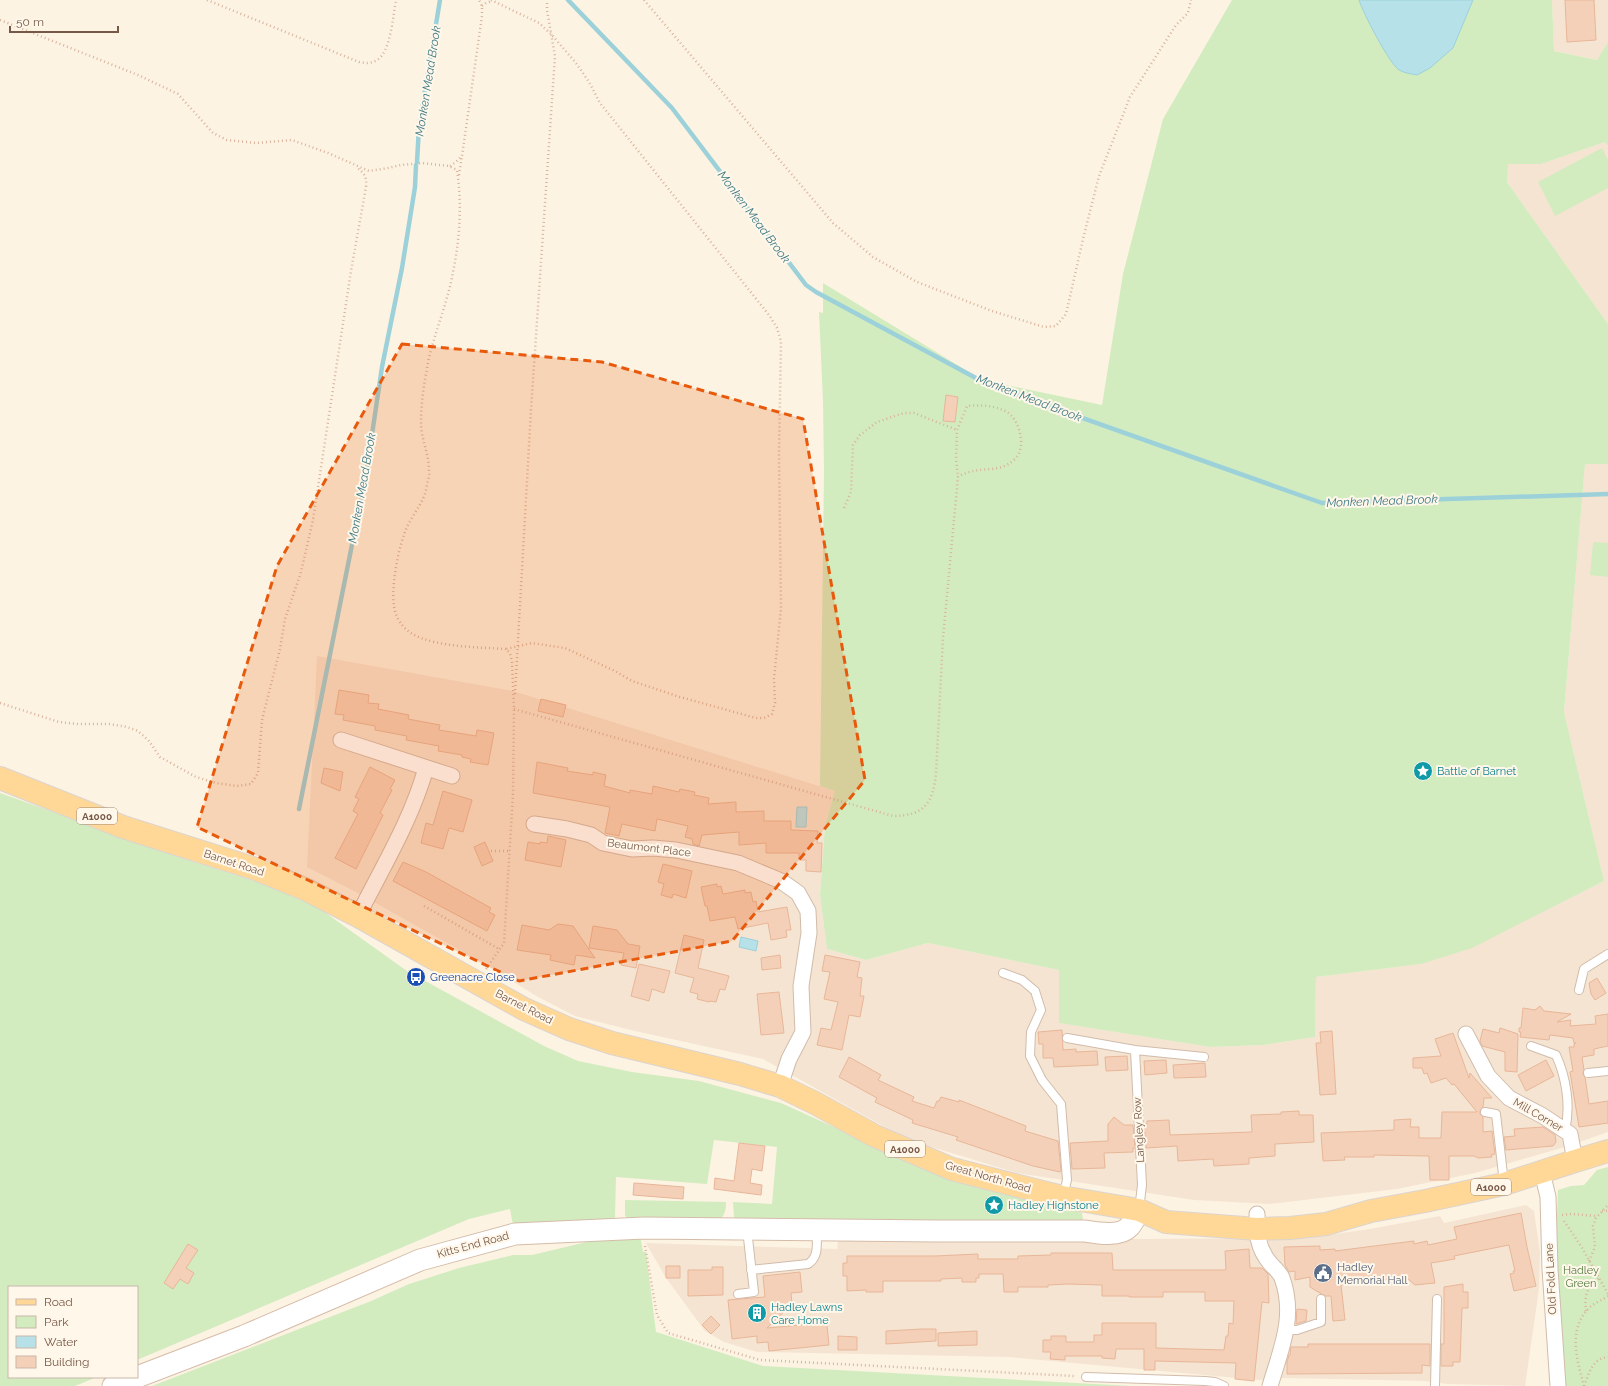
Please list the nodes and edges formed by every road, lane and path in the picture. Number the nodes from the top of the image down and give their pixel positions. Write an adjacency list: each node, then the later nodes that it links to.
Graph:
1 (207, 0): 2 (path)
2 (396, 0)
3 (480, 0): 8 (path)
4 (491, 0): 8 (path); 10 (path)
5 (547, 0): 10 (path)
6 (644, 0): 7 (path)
7 (1192, 0)
8 (482, 6): 11 (path)
9 (0, 20): 12 (path)
10 (551, 34): 18 (path); 18 (path)
11 (462, 156): 13 (path); 14 (path)
12 (354, 165): 13 (path); 20 (path)
13 (449, 166): 14 (path)
14 (458, 179): 19 (path)
15 (958, 430): 16 (path); 16 (path); 17 (path)
16 (958, 477): 21 (path)
17 (844, 508)
18 (518, 646): 19 (path); 21 (path)
19 (506, 649): 21 (path)
20 (0, 703)
21 (514, 709): 28 (path)
22 (341, 740): 23 (street)
23 (426, 768): 24 (street); 30 (street)
24 (452, 776)
25 (0, 778): 30 (main road, Barnet Road / A1000)
26 (534, 824): 43 (street, Beaumont Place)
27 (491, 851): 28 (path)
28 (509, 851): 31 (path)
29 (424, 906): 31 (path)
30 (358, 916): 34 (main road, Barnet Road / A1000)
31 (500, 949): 34 (path)
32 (1608, 954): 35 (lane)
33 (1003, 973): 50 (lane)
34 (478, 983): 43 (main road, Barnet Road / A1000)
35 (1580, 990)
36 (1466, 1034): 45 (street, Mill Corner)
37 (1067, 1038): 39 (lane)
38 (1532, 1046): 45 (lane)
39 (1135, 1050): 40 (lane); 53 (lane, Langley Row)
40 (1204, 1057)
41 (1608, 1071): 42 (lane)
42 (1588, 1074)
43 (780, 1086): 50 (main road, Great North Road / A1000)
44 (1485, 1112): 49 (lane)
45 (1565, 1130): 47 (street, Mill Corner)
46 (1608, 1151): 47 (main road, A1000)
47 (1575, 1161): 48 (main road, A1000)
48 (1542, 1172): 49 (main road, A1000); 79 (street, Old Fold Lane)
49 (1504, 1184): 57 (main road, A1000)
50 (1062, 1197): 51 (main road, Great North Road / A1000)
51 (1092, 1202): 53 (main road, A1000); 61 (street)
52 (1608, 1205): 54 (path)
53 (1139, 1210): 57 (main road, A1000); 61 (street)
54 (1601, 1211): 55 (path); 56 (path)
55 (1608, 1211)
56 (1598, 1216): 62 (path); 62 (path)
57 (1257, 1222): 70 (street)
58 (644, 1228): 59 (street, Kitts End Road); 72 (street, Kitts End Road); 73 (path)
59 (747, 1229): 60 (street, Kitts End Road); 63 (lane)
60 (824, 1230): 61 (street); 63 (lane)
61 (1086, 1231)
62 (1589, 1261): 64 (path)
63 (751, 1270): 65 (lane)
64 (1599, 1278): 66 (path); 69 (path)
65 (738, 1294)
66 (1608, 1295): 69 (path)
67 (1321, 1299): 70 (lane)
68 (1437, 1299): 78 (lane)
69 (1586, 1311): 80 (path)
70 (1287, 1330): 77 (street)
71 (1607, 1357): 80 (path)
72 (138, 1377)
73 (1086, 1377): 76 (lane)
74 (134, 1378): 75 (street, Kitts End Road)
75 (113, 1386)
76 (1224, 1386)
77 (1270, 1386)
78 (1435, 1386)
79 (1558, 1386)
80 (1584, 1386)

